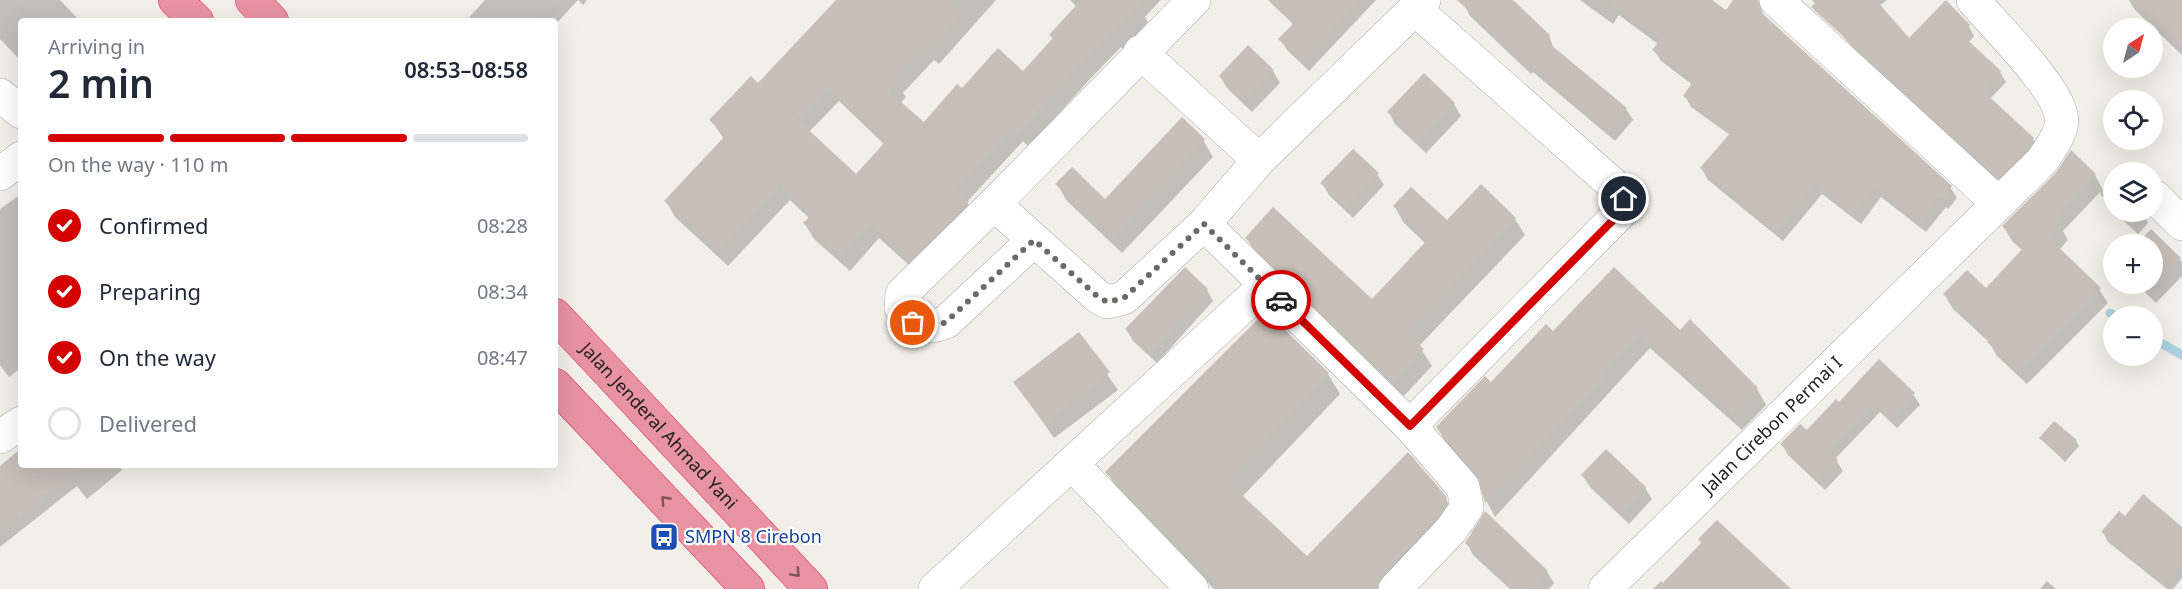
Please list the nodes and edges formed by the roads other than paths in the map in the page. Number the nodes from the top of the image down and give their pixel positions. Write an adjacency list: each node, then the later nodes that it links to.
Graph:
1 (175, 0): 7 (highway)
2 (252, 0): 8 (highway)
3 (1194, 0): 9 (street)
4 (1776, 0): 15 (street)
5 (1973, 0): 15 (street, Jalan Cirebon Permai I)
6 (1420, 4): 13 (street); 25 (street)
7 (194, 18)
8 (269, 18)
9 (1140, 52): 13 (street); 16 (street)
10 (0, 95): 11 (street)
11 (18, 110)
12 (18, 160): 14 (street)
13 (1259, 160): 18 (street)
14 (0, 174)
15 (1998, 202): 33 (street, Jalan Cirebon Permai I)
16 (994, 204): 20 (street); 20 (street)
17 (2163, 205): 19 (street)
18 (1204, 224): 20 (street); 21 (street)
19 (2182, 224)
20 (1034, 240)
21 (1266, 285): 25 (street); 27 (street)
22 (558, 318): 29 (highway, Jalan Jenderal Ahmad Yani, one-way to 29)
23 (558, 387): 28 (highway, one-way to 23)
24 (18, 425): 26 (street)
25 (1410, 426): 32 (street)
26 (0, 437)
27 (1072, 464): 30 (street); 31 (street)
28 (748, 589)
29 (811, 589)
30 (935, 589)
31 (1192, 589)
32 (1395, 589)
33 (1605, 589)

